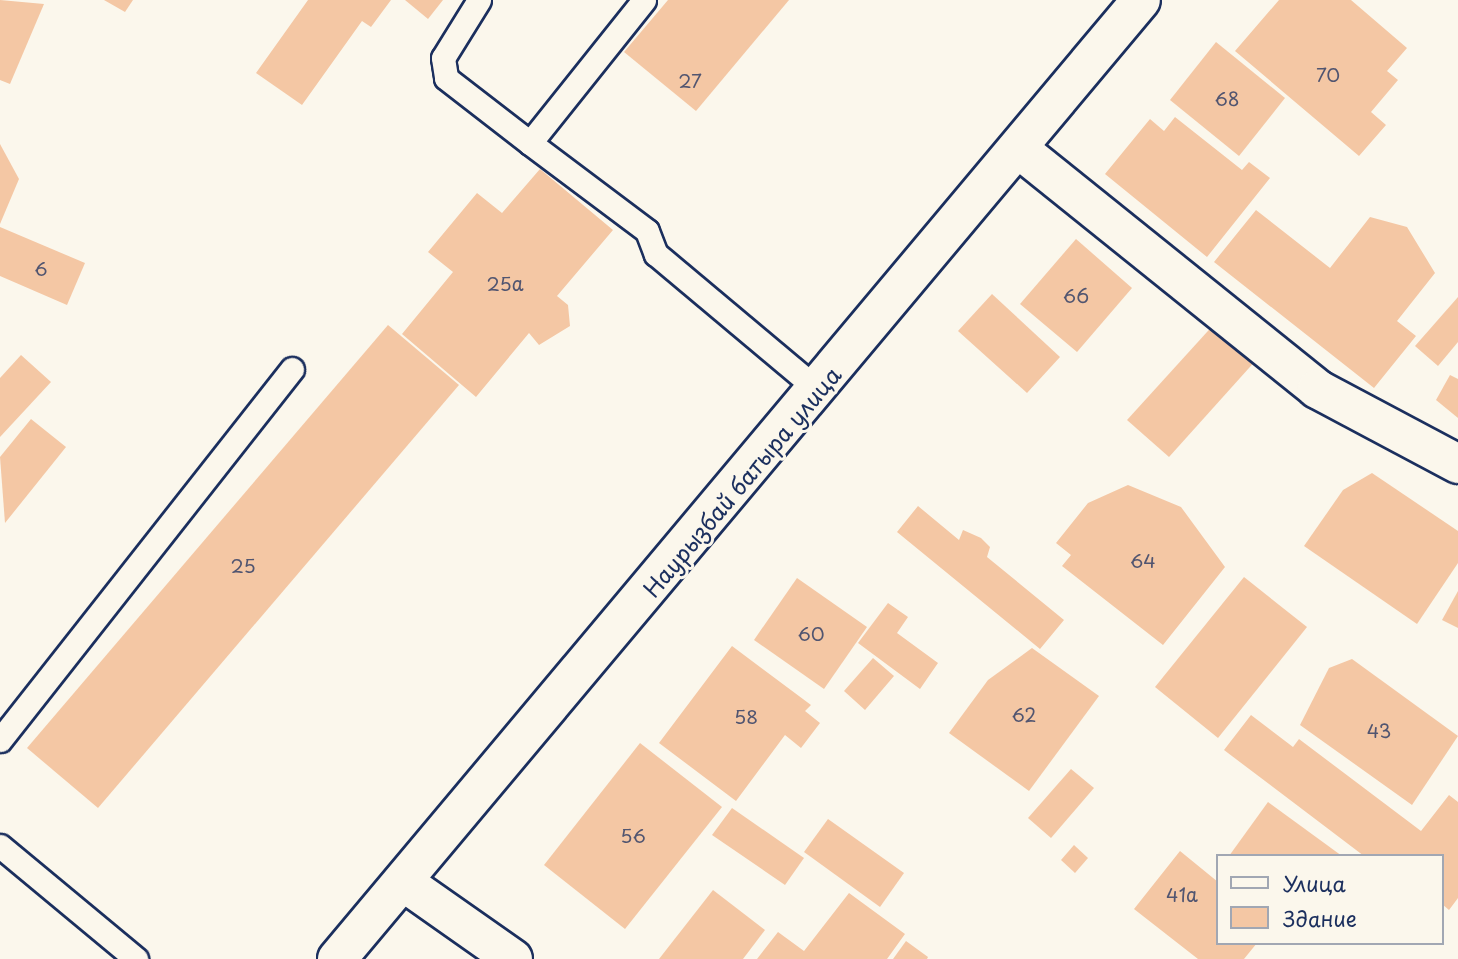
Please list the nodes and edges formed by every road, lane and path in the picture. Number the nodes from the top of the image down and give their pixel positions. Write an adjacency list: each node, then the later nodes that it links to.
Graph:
1 (479, 0): 4 (lane)
2 (644, 0): 4 (lane)
3 (1141, 0): 5 (main road, Наурызбай батыра улица)
4 (530, 143): 7 (lane)
5 (1020, 149): 7 (main road, Наурызбай батыра улица); 8 (main road)
6 (292, 369): 9 (lane)
7 (818, 390): 11 (main road, Наурызбай батыра улица)
8 (1458, 464)
9 (0, 740)
10 (0, 846): 12 (lane)
11 (405, 883): 13 (main road, Наурызбай батыра улица); 14 (main road)
12 (136, 959)
13 (337, 959)
14 (513, 959)

